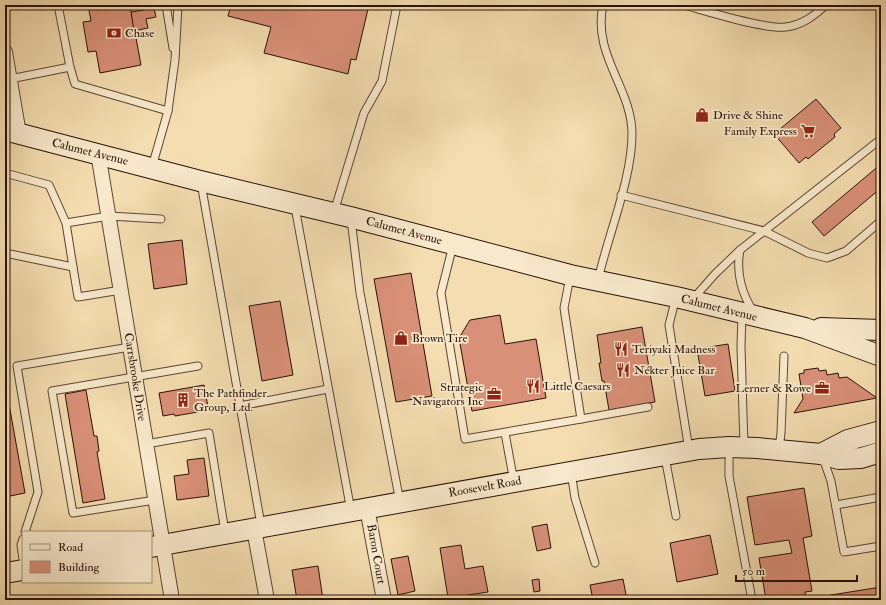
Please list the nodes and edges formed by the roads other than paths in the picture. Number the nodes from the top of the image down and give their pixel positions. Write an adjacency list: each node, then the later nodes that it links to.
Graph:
1 (58, 5): 10 (lane)
2 (166, 5): 9 (lane)
3 (178, 5): 9 (lane)
4 (397, 5): 21 (lane)
5 (603, 5): 19 (lane)
6 (686, 5): 7 (lane)
7 (826, 5)
8 (5, 52): 11 (street)
9 (175, 60): 12 (lane)
10 (70, 67): 11 (lane); 12 (lane)
11 (10, 79): 13 (street)
12 (168, 111): 16 (lane)
13 (12, 132): 15 (main road, Calumet Avenue)
14 (881, 139): 26 (lane)
15 (98, 153): 16 (main road, Calumet Avenue); 22 (street, Carrsbrooke Drive)
16 (152, 168): 18 (main road, Calumet Avenue)
17 (5, 173): 25 (lane)
18 (200, 181): 20 (main road, Calumet Avenue); 44 (lane)
19 (621, 195): 26 (lane); 32 (lane)
20 (294, 204): 21 (main road, Calumet Avenue); 43 (lane)
21 (342, 215): 27 (main road, Calumet Avenue); 60 (lane)
22 (109, 216): 23 (lane); 25 (lane); 33 (street, Carrsbrooke Drive)
23 (161, 219)
24 (881, 221): 26 (lane)
25 (66, 223): 30 (lane)
26 (764, 231): 28 (lane)
27 (454, 245): 31 (main road, Calumet Avenue); 48 (lane)
28 (740, 250): 34 (lane); 35 (lane)
29 (5, 253): 30 (lane)
30 (73, 267): 33 (lane)
31 (570, 275): 32 (main road, Calumet Avenue); 46 (lane)
32 (598, 280): 34 (main road, Calumet Avenue)
33 (121, 290): 38 (street, Carrsbrooke Drive)
34 (684, 299): 35 (main road, Calumet Avenue); 51 (lane)
35 (751, 315): 36 (main road, Calumet Avenue); 50 (lane)
36 (805, 328): 37 (main road, Calumet Avenue); 40 (main road, Calumet Avenue)
37 (881, 330)
38 (130, 347): 42 (street, Carrsbrooke Drive); 65 (lane)
39 (784, 356): 52 (lane)
40 (881, 356)
41 (198, 366): 42 (lane)
42 (135, 377): 49 (street, Carrsbrooke Drive); 59 (lane)
43 (328, 389): 44 (lane); 62 (lane)
44 (240, 406): 64 (lane)
45 (648, 407): 46 (lane)
46 (581, 419): 48 (lane)
47 (881, 431): 54 (main road)
48 (505, 433): 57 (lane)
49 (146, 444): 59 (street, Carrsbrooke Drive); 66 (lane)
50 (736, 447): 51 (main road, Roosevelt Road); 52 (main road, Roosevelt Road); 77 (lane)
51 (689, 451): 55 (main road, Roosevelt Road)
52 (779, 451): 54 (main road, Roosevelt Road)
53 (881, 452): 54 (main road, Roosevelt Road)
54 (821, 454): 61 (lane)
55 (665, 455): 56 (main road, Roosevelt Road); 63 (lane)
56 (571, 472): 57 (main road, Roosevelt Road); 71 (lane)
57 (514, 482): 60 (main road, Roosevelt Road)
58 (881, 497): 61 (lane)
59 (155, 500): 68 (street, Carrsbrooke Drive)
60 (400, 502): 62 (main road, Roosevelt Road)
61 (836, 505): 69 (lane)
62 (359, 510): 64 (main road, Roosevelt Road); 76 (street, Baron Court)
63 (676, 516)
64 (257, 528): 66 (main road, Roosevelt Road); 75 (street)
65 (25, 531)
66 (226, 534): 68 (main road, Roosevelt Road)
67 (22, 542): 70 (lane)
68 (157, 546): 74 (street, Carrsbrooke Drive)
69 (881, 546)
70 (22, 552)
71 (595, 563)
72 (22, 570): 73 (main road)
73 (5, 573)
74 (172, 600)
75 (267, 600)
76 (384, 600)
77 (752, 600)

